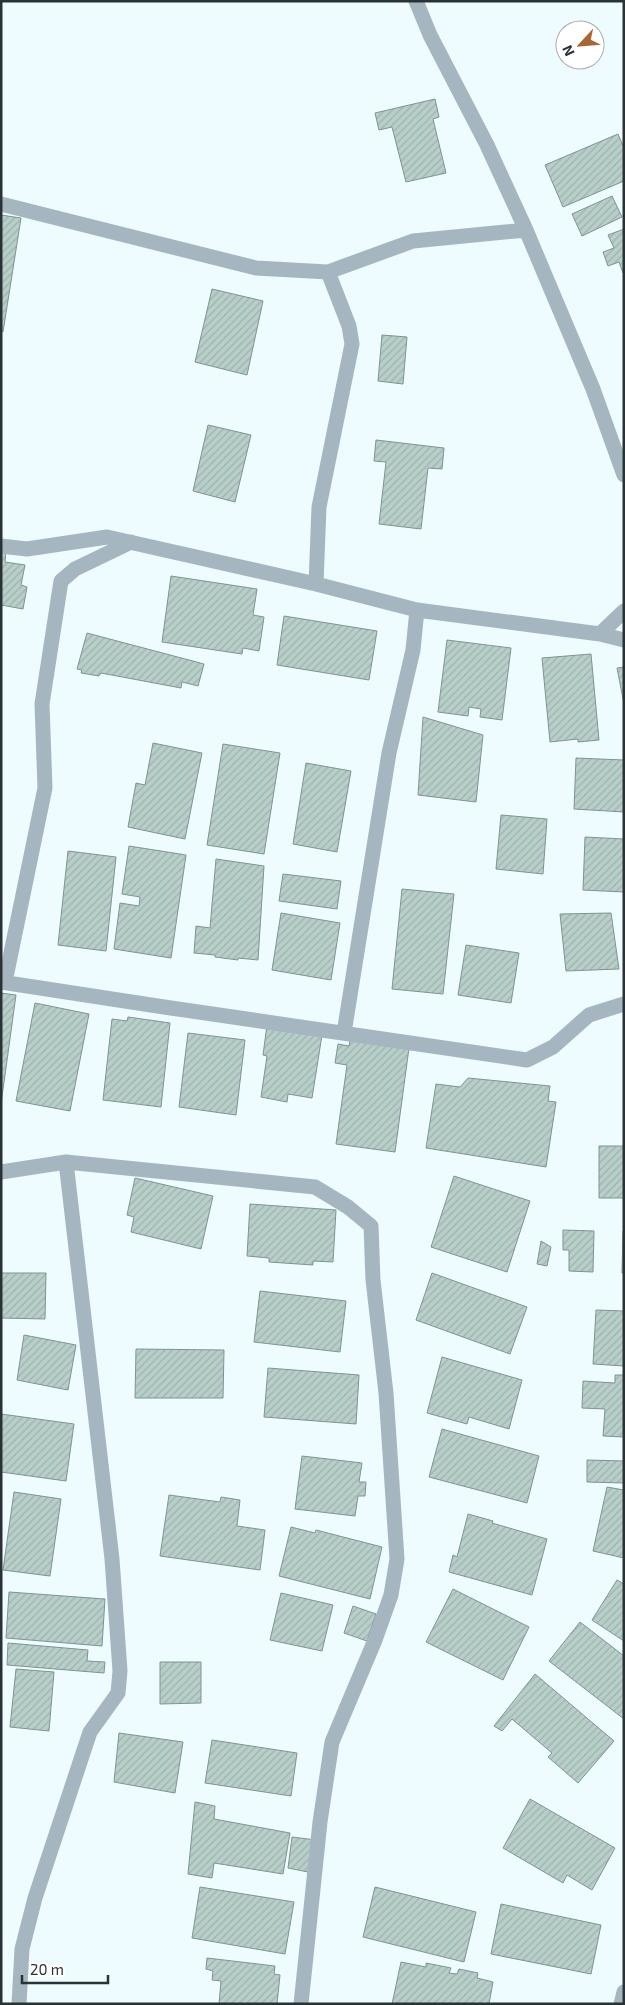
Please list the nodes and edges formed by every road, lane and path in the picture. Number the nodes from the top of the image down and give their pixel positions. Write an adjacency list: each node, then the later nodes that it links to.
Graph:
1 (416, 1): 3 (street)
2 (1, 204): 4 (street)
3 (526, 230): 4 (street); 5 (street)
4 (328, 272): 8 (street)
5 (624, 475)
6 (131, 542): 7 (street); 8 (street); 13 (street)
7 (1, 546)
8 (316, 584): 9 (street)
9 (417, 610): 11 (street); 15 (street)
10 (624, 611): 11 (street)
11 (600, 634): 12 (street)
12 (624, 640)
13 (3, 982): 15 (street)
14 (624, 1004): 15 (street)
15 (344, 1033)
16 (66, 1162): 17 (street); 19 (street); 20 (street)
17 (1, 1172)
18 (624, 1992): 21 (street)
19 (19, 2004)
20 (301, 2004)
21 (621, 2004)

